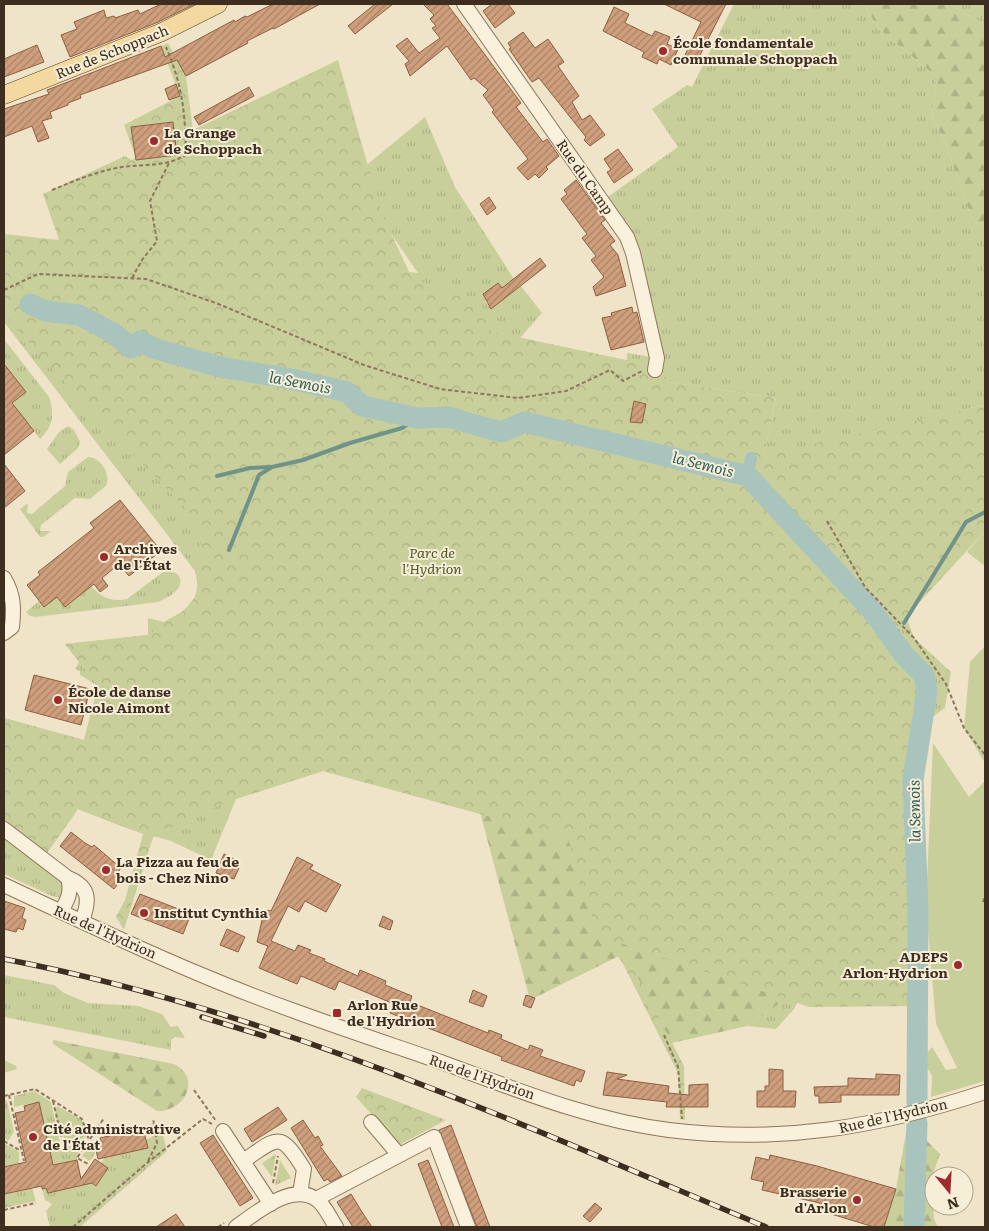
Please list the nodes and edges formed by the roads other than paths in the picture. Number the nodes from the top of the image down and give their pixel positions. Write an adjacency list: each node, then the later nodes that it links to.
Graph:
1 (218, 4): 3 (main road, Rue de Schoppach)
2 (464, 4): 4 (street, Rue du Camp)
3 (4, 95)
4 (656, 364)
5 (4, 578): 6 (street)
6 (4, 633)
7 (4, 829): 8 (street)
8 (68, 878): 10 (street); 11 (street)
9 (4, 886): 10 (street, Rue de l'Hydrion)
10 (61, 912): 11 (street, Rue de l'Hydrion)
11 (82, 921): 12 (street, Rue de l'Hydrion)
12 (985, 1092)
13 (371, 1122): 15 (street)
14 (223, 1131): 16 (street)
15 (399, 1155): 18 (street); 22 (street)
16 (242, 1161): 17 (street); 19 (street)
17 (300, 1194): 18 (street); 19 (street)
18 (316, 1199): 21 (street)
19 (271, 1204): 20 (street)
20 (236, 1227)
21 (336, 1227)
22 (468, 1227)

